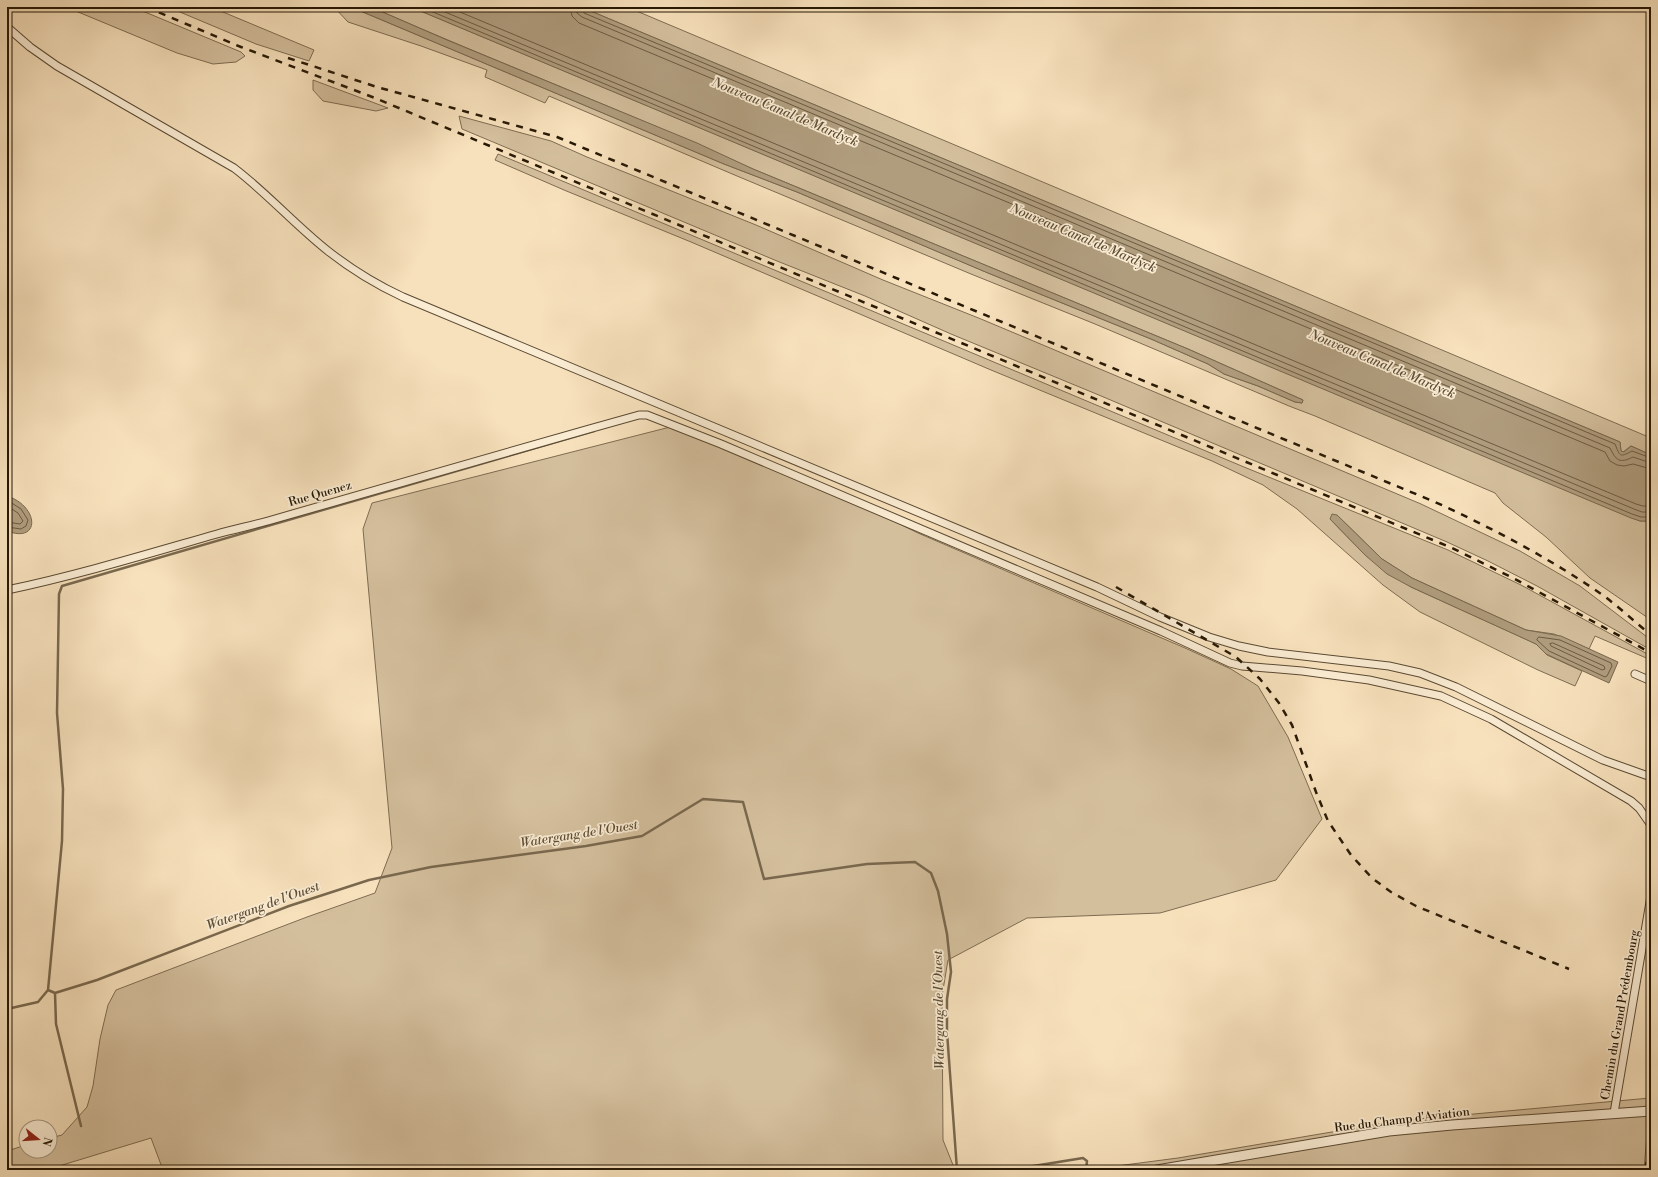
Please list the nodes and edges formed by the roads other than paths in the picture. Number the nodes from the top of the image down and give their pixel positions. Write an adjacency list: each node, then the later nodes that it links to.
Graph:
1 (7, 26): 5 (street)
2 (7, 590): 6 (street, Rue Quenez)
3 (1635, 674): 4 (street)
4 (1651, 681)
5 (1651, 778)
6 (1651, 825)
7 (1651, 896): 9 (street, Chemin du Grand Prédembourg)
8 (1651, 1111): 9 (street, Rue du Champ d'Aviation)
9 (1614, 1113): 11 (street, Rue du Champ d'Aviation)
10 (1651, 1164): 12 (main road)
11 (1157, 1170)
12 (1650, 1170)

